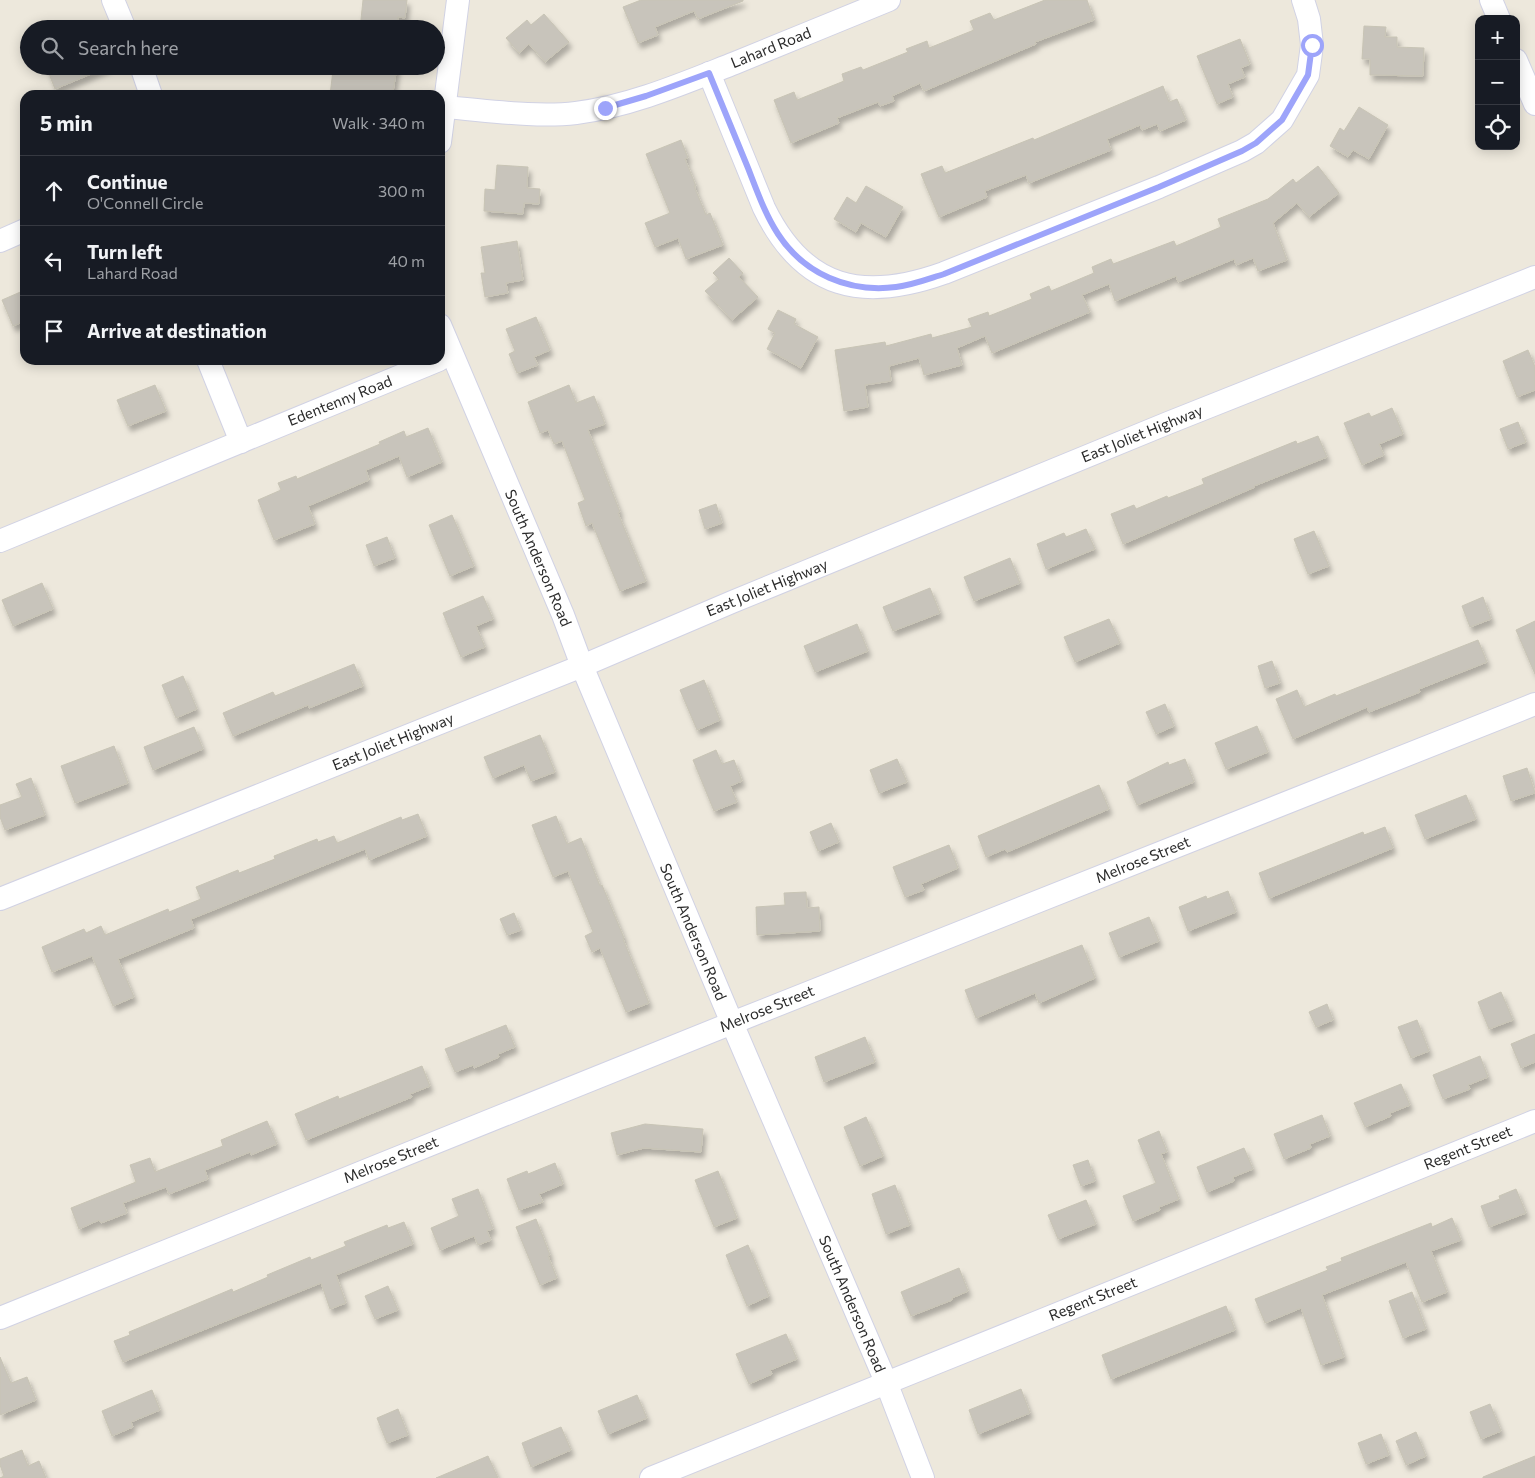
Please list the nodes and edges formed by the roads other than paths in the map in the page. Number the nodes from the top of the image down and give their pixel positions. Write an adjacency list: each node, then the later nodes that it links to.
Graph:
1 (113, 0): 7 (street)
2 (458, 0): 12 (street)
3 (889, 0): 9 (street, Lahard Road)
4 (1303, 0): 9 (street)
5 (1491, 0): 6 (street)
6 (1497, 15)
7 (121, 20)
8 (1520, 69): 13 (street)
9 (709, 73): 14 (street, Lahard Road)
10 (144, 75): 11 (street)
11 (149, 90)
12 (445, 99)
13 (1535, 104)
14 (445, 107)
15 (20, 232): 16 (street)
16 (0, 241)
17 (1535, 277): 23 (street, East Joliet Highway)
18 (445, 360): 23 (street, South Anderson Road)
19 (210, 365): 21 (street)
20 (427, 365): 21 (street, Edentenny Road)
21 (241, 442): 22 (street, Edentenny Road)
22 (0, 541)
23 (582, 666): 25 (street, East Joliet Highway); 26 (street, South Anderson Road)
24 (1535, 704): 26 (street, Melrose Street)
25 (0, 899)
26 (732, 1023): 28 (street, Melrose Street); 29 (street, South Anderson Road)
27 (1535, 1121): 29 (street, Regent Street)
28 (0, 1318)
29 (886, 1382): 30 (street, Regent Street); 31 (street, South Anderson Road)
30 (651, 1478)
31 (923, 1478)

